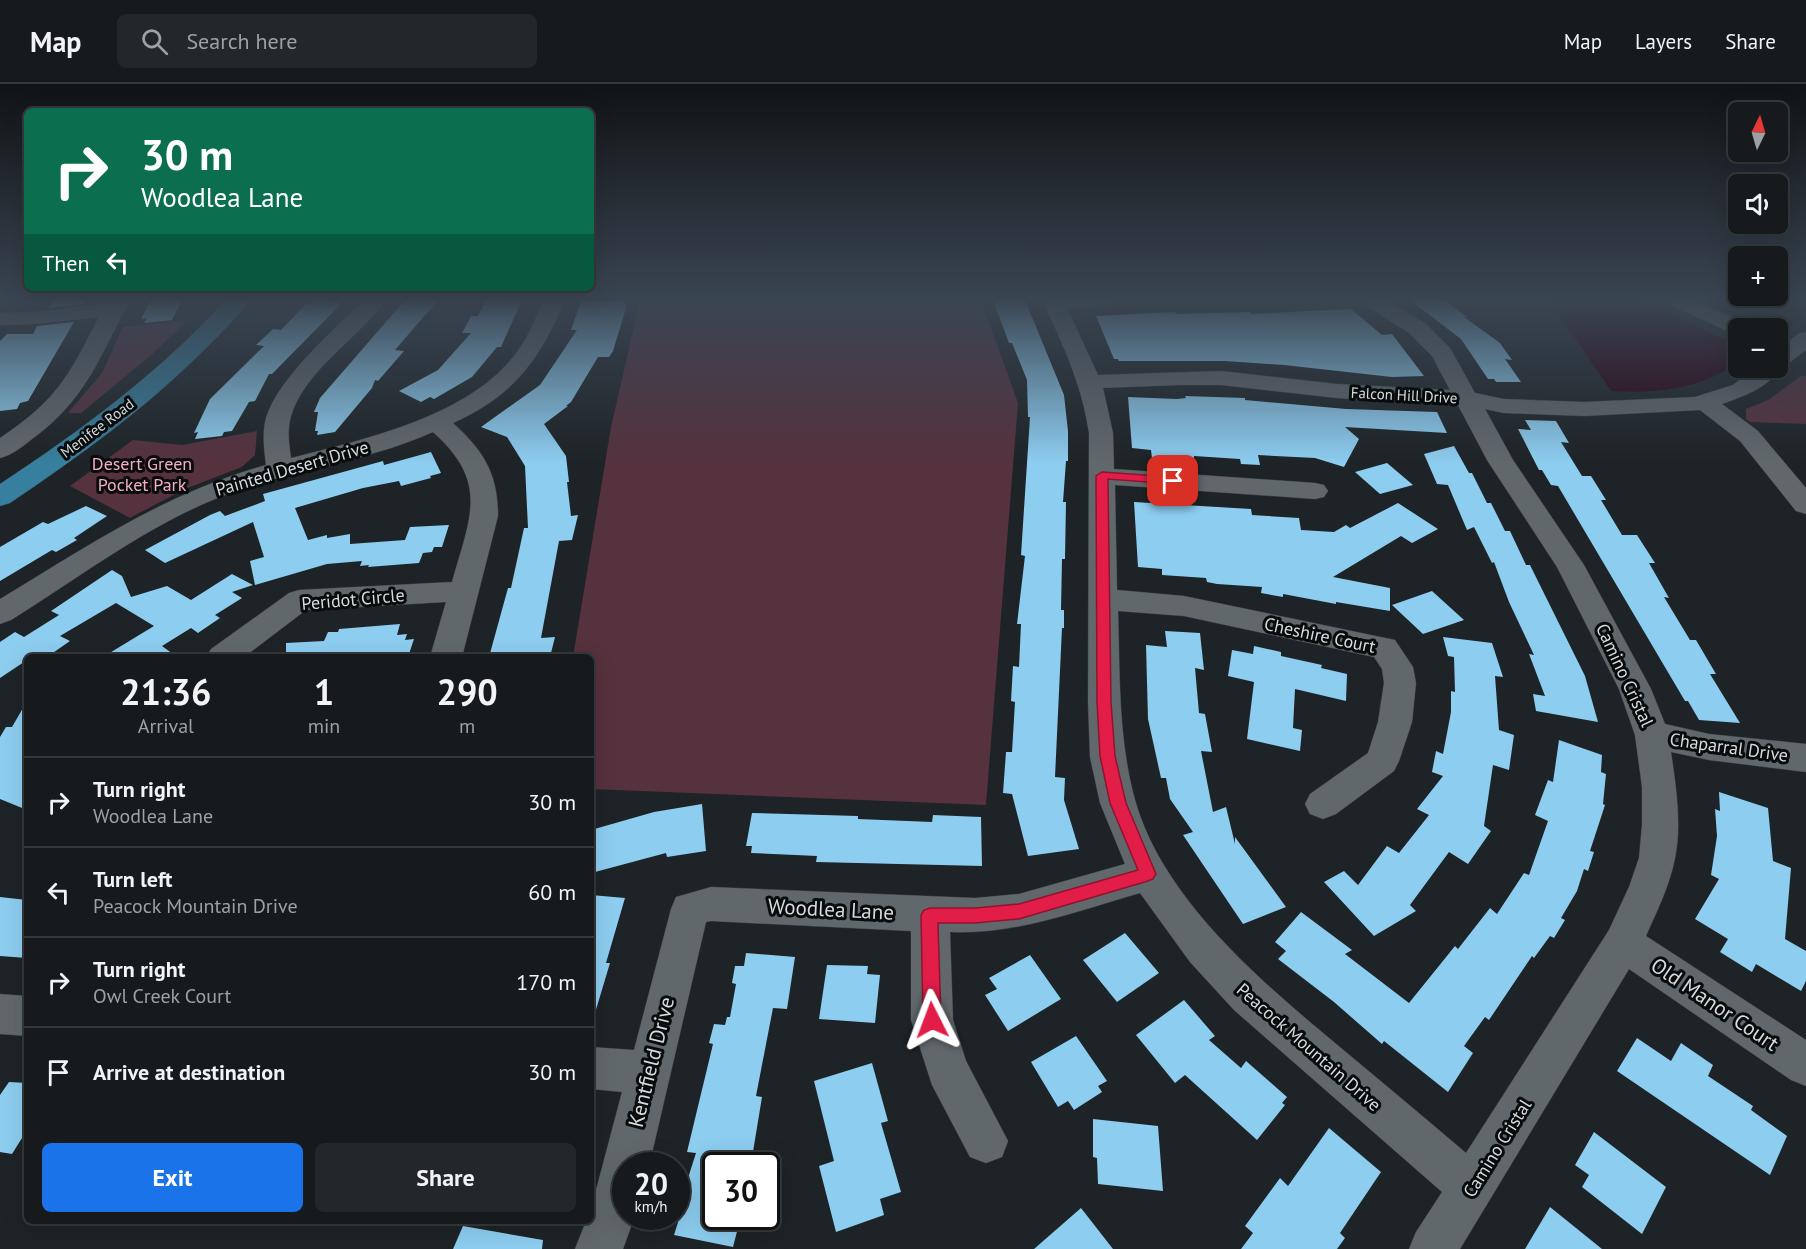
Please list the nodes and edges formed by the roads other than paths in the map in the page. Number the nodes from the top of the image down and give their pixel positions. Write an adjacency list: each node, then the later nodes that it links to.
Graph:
1 (89, 354): 12 (street)
2 (186, 354): 16 (main road, Menifee Road)
3 (325, 354): 13 (street)
4 (526, 354): 11 (street, Painted Desert Drive)
5 (1078, 354): 8 (street, Peacock Mountain Drive)
6 (1443, 354): 9 (street, Camino Cristal)
7 (1755, 378): 10 (street, Falcon Hill Drive)
8 (1091, 382): 9 (street, Falcon Hill Drive); 14 (street, Peacock Mountain Drive)
9 (1466, 398): 10 (street, Falcon Hill Drive); 23 (street, Camino Cristal)
10 (1704, 402): 17 (street)
11 (437, 422): 13 (street, Painted Desert Drive); 18 (street)
12 (0, 450)
13 (279, 468): 20 (street, Painted Desert Drive)
14 (1102, 476): 15 (street); 19 (street, Peacock Mountain Drive)
15 (1315, 491)
16 (0, 497)
17 (1803, 498)
18 (465, 591): 21 (street, Peridot Circle); 22 (street)
19 (1103, 599): 26 (street, Cheshire Court); 27 (street, Peacock Mountain Drive)
20 (0, 613)
21 (226, 654)
22 (447, 654)
23 (1654, 746): 24 (street, Chaparral Drive); 25 (street, Chaparral Drive); 30 (street, Camino Cristal)
24 (1806, 758)
25 (1806, 779)
26 (1323, 804)
27 (1148, 874): 29 (street, Woodlea Lane); 37 (street, Peacock Mountain Drive)
28 (690, 909): 29 (street, Woodlea Lane); 35 (street, Kentfield Drive)
29 (930, 915): 36 (street)
30 (1623, 944): 33 (street, Old Manor Court); 37 (street, Camino Cristal)
31 (0, 1014): 32 (street)
32 (24, 1016)
33 (1806, 1065)
34 (594, 1068): 35 (street)
35 (649, 1073): 38 (street, Kentfield Drive)
36 (986, 1141)
37 (1473, 1188): 39 (street, Camino Cristal)
38 (599, 1249)
39 (1434, 1249)

